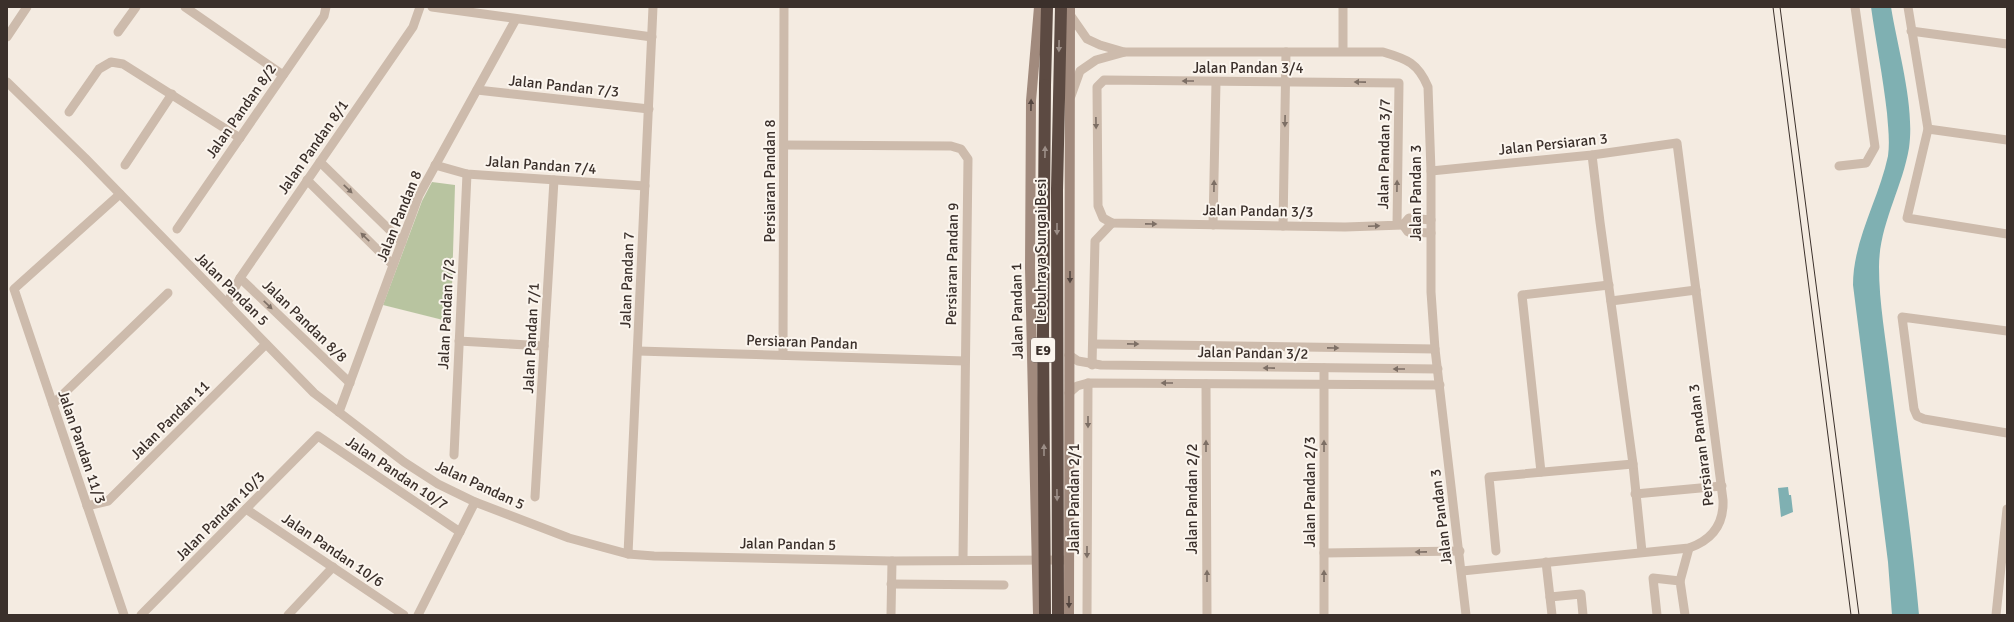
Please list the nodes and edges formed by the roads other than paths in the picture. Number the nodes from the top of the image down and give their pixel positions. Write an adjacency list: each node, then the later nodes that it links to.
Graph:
1 (27, 7): 19 (street)
2 (136, 7): 18 (street)
3 (185, 7): 25 (street)
4 (326, 7): 25 (street, Jalan Pandan 8/2)
5 (420, 7): 41 (street, Jalan Pandan 8/1)
6 (432, 7): 16 (street)
7 (653, 7): 20 (street, Jalan Pandan 7)
8 (784, 7): 39 (street, Persiaran Pandan 8)
9 (1039, 7): 81 (main road, Jalan Pandan 1, one-way to 9)
10 (1047, 7): 128 (highway, Lebuhraya Sungai Besi / E9, one-way to 10, bridge)
11 (1061, 7): 129 (highway, Lebuhraya Sungai Besi / E9, one-way to 129, bridge)
12 (1343, 7): 22 (street)
13 (1855, 7): 44 (street)
14 (1908, 7): 17 (street)
15 (1071, 12): 23 (street, Jalan Pandan 3); 32 (main road)
16 (516, 19): 20 (street); 30 (street, Jalan Pandan 8)
17 (1911, 31): 21 (street); 35 (street)
18 (118, 32)
19 (7, 37)
20 (652, 37): 33 (street, Jalan Pandan 7)
21 (2007, 44)
22 (1343, 51): 24 (street, Jalan Pandan 3); 45 (street, Jalan Pandan 3)
23 (1125, 52): 24 (street, Jalan Pandan 3); 32 (street, Jalan Pandan 3)
24 (1286, 52): 28 (street)
25 (283, 75): 36 (street, Jalan Pandan 8/2)
26 (7, 82): 50 (street, Jalan Pandan 5)
27 (1216, 82): 28 (street, Jalan Pandan 3/4); 52 (street, Jalan Pandan 3/4, one-way to 52); 53 (street, one-way to 27)
28 (1286, 82): 29 (street, Jalan Pandan 3/4, one-way to 28); 55 (street, one-way to 55)
29 (1399, 83): 54 (street, Jalan Pandan 3/7, one-way to 29)
30 (477, 90): 33 (street, Jalan Pandan 7/3); 43 (street, Jalan Pandan 8)
31 (172, 94): 34 (street); 36 (street); 42 (street)
32 (1070, 97): 74 (main road, one-way to 74)
33 (649, 109): 49 (street, Jalan Pandan 7)
34 (69, 112)
35 (1928, 129): 37 (street); 58 (street)
36 (240, 138): 56 (street, Jalan Pandan 8/2)
37 (2007, 140)
38 (1677, 143): 40 (street, Jalan Persiaran 3); 63 (street, Persiaran Pandan 3)
39 (784, 145): 75 (street, Persiaran Pandan 8); 76 (street, Persiaran Pandan 9)
40 (1592, 155): 45 (street, Jalan Persiaran 3); 62 (street)
41 (320, 162): 47 (street, Jalan Pandan 8/1); 59 (street, one-way to 59)
42 (125, 165)
43 (435, 165): 46 (street, Jalan Pandan 7/4); 59 (street, Jalan Pandan 8)
44 (1839, 166)
45 (1431, 171): 51 (street, Jalan Pandan 3)
46 (467, 174): 48 (street, Jalan Pandan 7/4); 68 (street, Jalan Pandan 7/2)
47 (307, 180): 60 (street, one-way to 47); 61 (street, Jalan Pandan 8/1)
48 (554, 180): 49 (street, Jalan Pandan 7/4); 71 (street, Jalan Pandan 7/1)
49 (645, 186): 73 (street, Jalan Pandan 7)
50 (120, 194): 66 (street, Jalan Pandan 5); 88 (street, Jalan Pandan 11/3)
51 (1431, 220): 54 (street, Jalan Pandan 3/3); 57 (street, Jalan Pandan 3)
52 (1112, 223): 53 (street, Jalan Pandan 3/3, one-way to 53); 70 (street)
53 (1213, 225): 55 (street, Jalan Pandan 3/3)
54 (1400, 225): 55 (street, Jalan Pandan 3/3, one-way to 54); 57 (street, Jalan Pandan 3/3)
55 (1283, 226)
56 (177, 229)
57 (1431, 233): 72 (street, Jalan Pandan 3)
58 (2007, 234)
59 (402, 242): 60 (street, Jalan Pandan 8)
60 (393, 265): 82 (street, Jalan Pandan 8)
61 (240, 278): 66 (street, Jalan Pandan 8/1); 82 (street, Jalan Pandan 8/8, one-way to 82)
62 (1609, 286): 65 (street); 94 (street)
63 (1696, 290): 65 (street); 95 (street, Persiaran Pandan 3)
64 (168, 293): 88 (street)
65 (1611, 301): 93 (street)
66 (227, 303): 69 (street, Jalan Pandan 5)
67 (2007, 331): 90 (street)
68 (459, 341): 71 (street); 92 (street, Jalan Pandan 7/2)
69 (266, 344): 89 (street, Jalan Pandan 5); 99 (street, Jalan Pandan 11)
70 (1094, 344): 72 (street, Jalan Pandan 3/2, one-way to 72); 77 (street)
71 (544, 346): 97 (street, Jalan Pandan 7/1)
72 (1435, 350): 79 (street, Jalan Pandan 3)
73 (638, 352): 75 (street, Persiaran Pandan); 108 (street, Jalan Pandan 7)
74 (1069, 354): 77 (street, Jalan Pandan 3/2); 80 (main road)
75 (784, 356): 76 (street, Persiaran Pandan)
76 (965, 361): 109 (street, Persiaran Pandan 9)
77 (1092, 364): 78 (street, Jalan Pandan 3/2, one-way to 77)
78 (1324, 368): 79 (street, Jalan Pandan 3/2, one-way to 78); 85 (street, Jalan Pandan 2/3)
79 (1438, 370): 86 (street, Jalan Pandan 3)
80 (1069, 381): 81 (main road); 87 (main road)
81 (1033, 382): 110 (main road, Jalan Pandan 1)
82 (350, 383): 89 (street, Jalan Pandan 8)
83 (1088, 383): 84 (street, one-way to 83); 87 (street); 131 (street, Jalan Pandan 2/1, one-way to 131)
84 (1206, 384): 85 (street); 132 (street, Jalan Pandan 2/2, one-way to 84)
85 (1324, 384): 86 (street); 107 (street, Jalan Pandan 2/3, one-way to 85)
86 (1440, 385): 105 (street, Jalan Pandan 3)
87 (1069, 393): 111 (main road)
88 (53, 404): 99 (street, Jalan Pandan 11/3)
89 (339, 412): 98 (street, Jalan Pandan 5)
90 (2007, 433)
91 (318, 436): 100 (street, Jalan Pandan 10/3); 102 (street, Jalan Pandan 10/7)
92 (454, 455)
93 (1633, 464): 94 (street); 96 (street)
94 (1541, 472): 104 (street)
95 (1722, 486): 96 (street); 103 (street, Persiaran Pandan 3)
96 (1635, 494): 106 (street)
97 (535, 498)
98 (475, 502): 102 (street); 108 (street, Jalan Pandan 5)
99 (87, 506): 121 (street, Jalan Pandan 11/3)
100 (246, 509): 114 (street, Jalan Pandan 10/6); 122 (street, Jalan Pandan 10/3)
101 (2007, 509): 115 (street)
102 (460, 532): 125 (street)
103 (1689, 548): 106 (street, Persiaran Pandan 3); 117 (street)
104 (1496, 551)
105 (1460, 552): 107 (street, one-way to 107); 116 (street, Jalan Pandan 3)
106 (1642, 552): 113 (street, Persiaran Pandan 3)
107 (1324, 553): 133 (street, Jalan Pandan 2/3, one-way to 107)
108 (628, 554): 112 (street, Jalan Pandan 5)
109 (963, 559): 110 (street, Jalan Pandan 5); 112 (street, Jalan Pandan 5)
110 (1038, 560): 111 (street, Jalan Pandan 5); 127 (main road, Jalan Pandan 1)
111 (1069, 560): 130 (main road, one-way to 130)
112 (892, 561): 118 (street)
113 (1546, 562): 116 (street, Persiaran Pandan 3); 120 (street)
114 (333, 567): 123 (street); 124 (street, Jalan Pandan 10/6)
115 (2004, 570): 139 (street)
116 (1462, 571): 134 (street, Jalan Pandan 3)
117 (1680, 581): 137 (street); 138 (street)
118 (891, 584): 119 (street); 126 (street)
119 (1004, 585)
120 (1550, 597): 135 (street); 136 (street)
121 (124, 615)
122 (141, 615)
123 (288, 615)
124 (404, 615)
125 (418, 615)
126 (890, 615)
127 (1038, 615)
128 (1045, 615)
129 (1058, 615)
130 (1069, 615)
131 (1087, 615)
132 (1207, 615)
133 (1324, 615)
134 (1466, 615)
135 (1552, 615)
136 (1584, 615)
137 (1657, 615)
138 (1685, 615)
139 (1996, 615)

